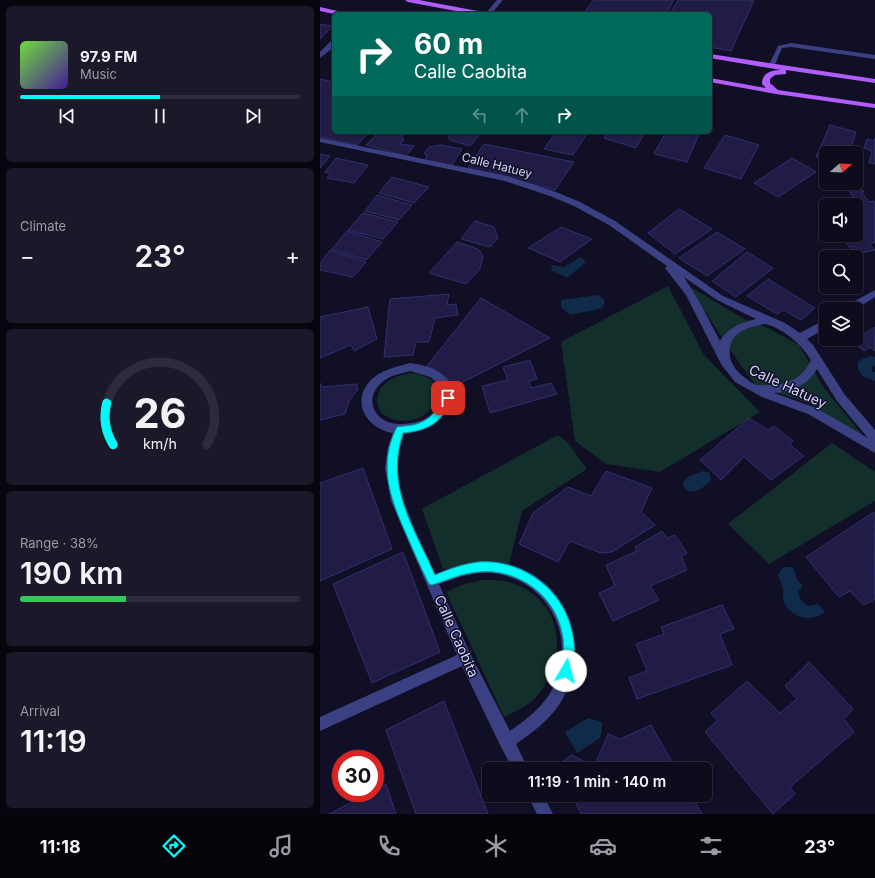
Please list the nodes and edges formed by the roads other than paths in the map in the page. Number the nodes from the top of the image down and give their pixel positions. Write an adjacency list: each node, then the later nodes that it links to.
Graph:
1 (408, 0): 5 (main road)
2 (500, 0): 6 (lane)
3 (320, 9): 4 (main road)
4 (334, 12)
5 (472, 12)
6 (490, 12)
7 (332, 45): 8 (street)
8 (320, 56)
9 (712, 56): 11 (main road)
10 (875, 57): 12 (lane)
11 (749, 63): 12 (main road); 13 (main road)
12 (771, 67): 14 (main road)
13 (712, 75)
14 (863, 79): 16 (main road); 17 (main road)
15 (712, 80): 17 (main road)
16 (875, 81)
17 (776, 92): 18 (main road)
18 (875, 106)
19 (320, 140): 20 (street, Calle Hatuey)
20 (654, 252): 23 (street, Calle Hatuey); 27 (street, Calle Hatuey)
21 (875, 293): 22 (street)
22 (860, 302)
23 (767, 320): 25 (street, Calle Hatuey); 27 (street)
24 (819, 326): 25 (street)
25 (800, 338): 26 (street, Calle Hatuey)
26 (816, 360): 28 (street); 30 (street, Calle Hatuey)
27 (728, 365): 28 (street, Calle Hatuey)
28 (754, 387): 31 (street, Calle Hatuey)
29 (400, 430): 29 (street); 32 (street, Calle Caobita)
30 (875, 438)
31 (875, 448)
32 (432, 581): 33 (street, Calle Caobita); 35 (street)
33 (465, 658): 34 (street); 35 (street, Calle Caobita)
34 (320, 724)
35 (506, 742): 36 (street, Calle Caobita)
36 (517, 762)
37 (539, 802): 38 (street)
38 (545, 814)

